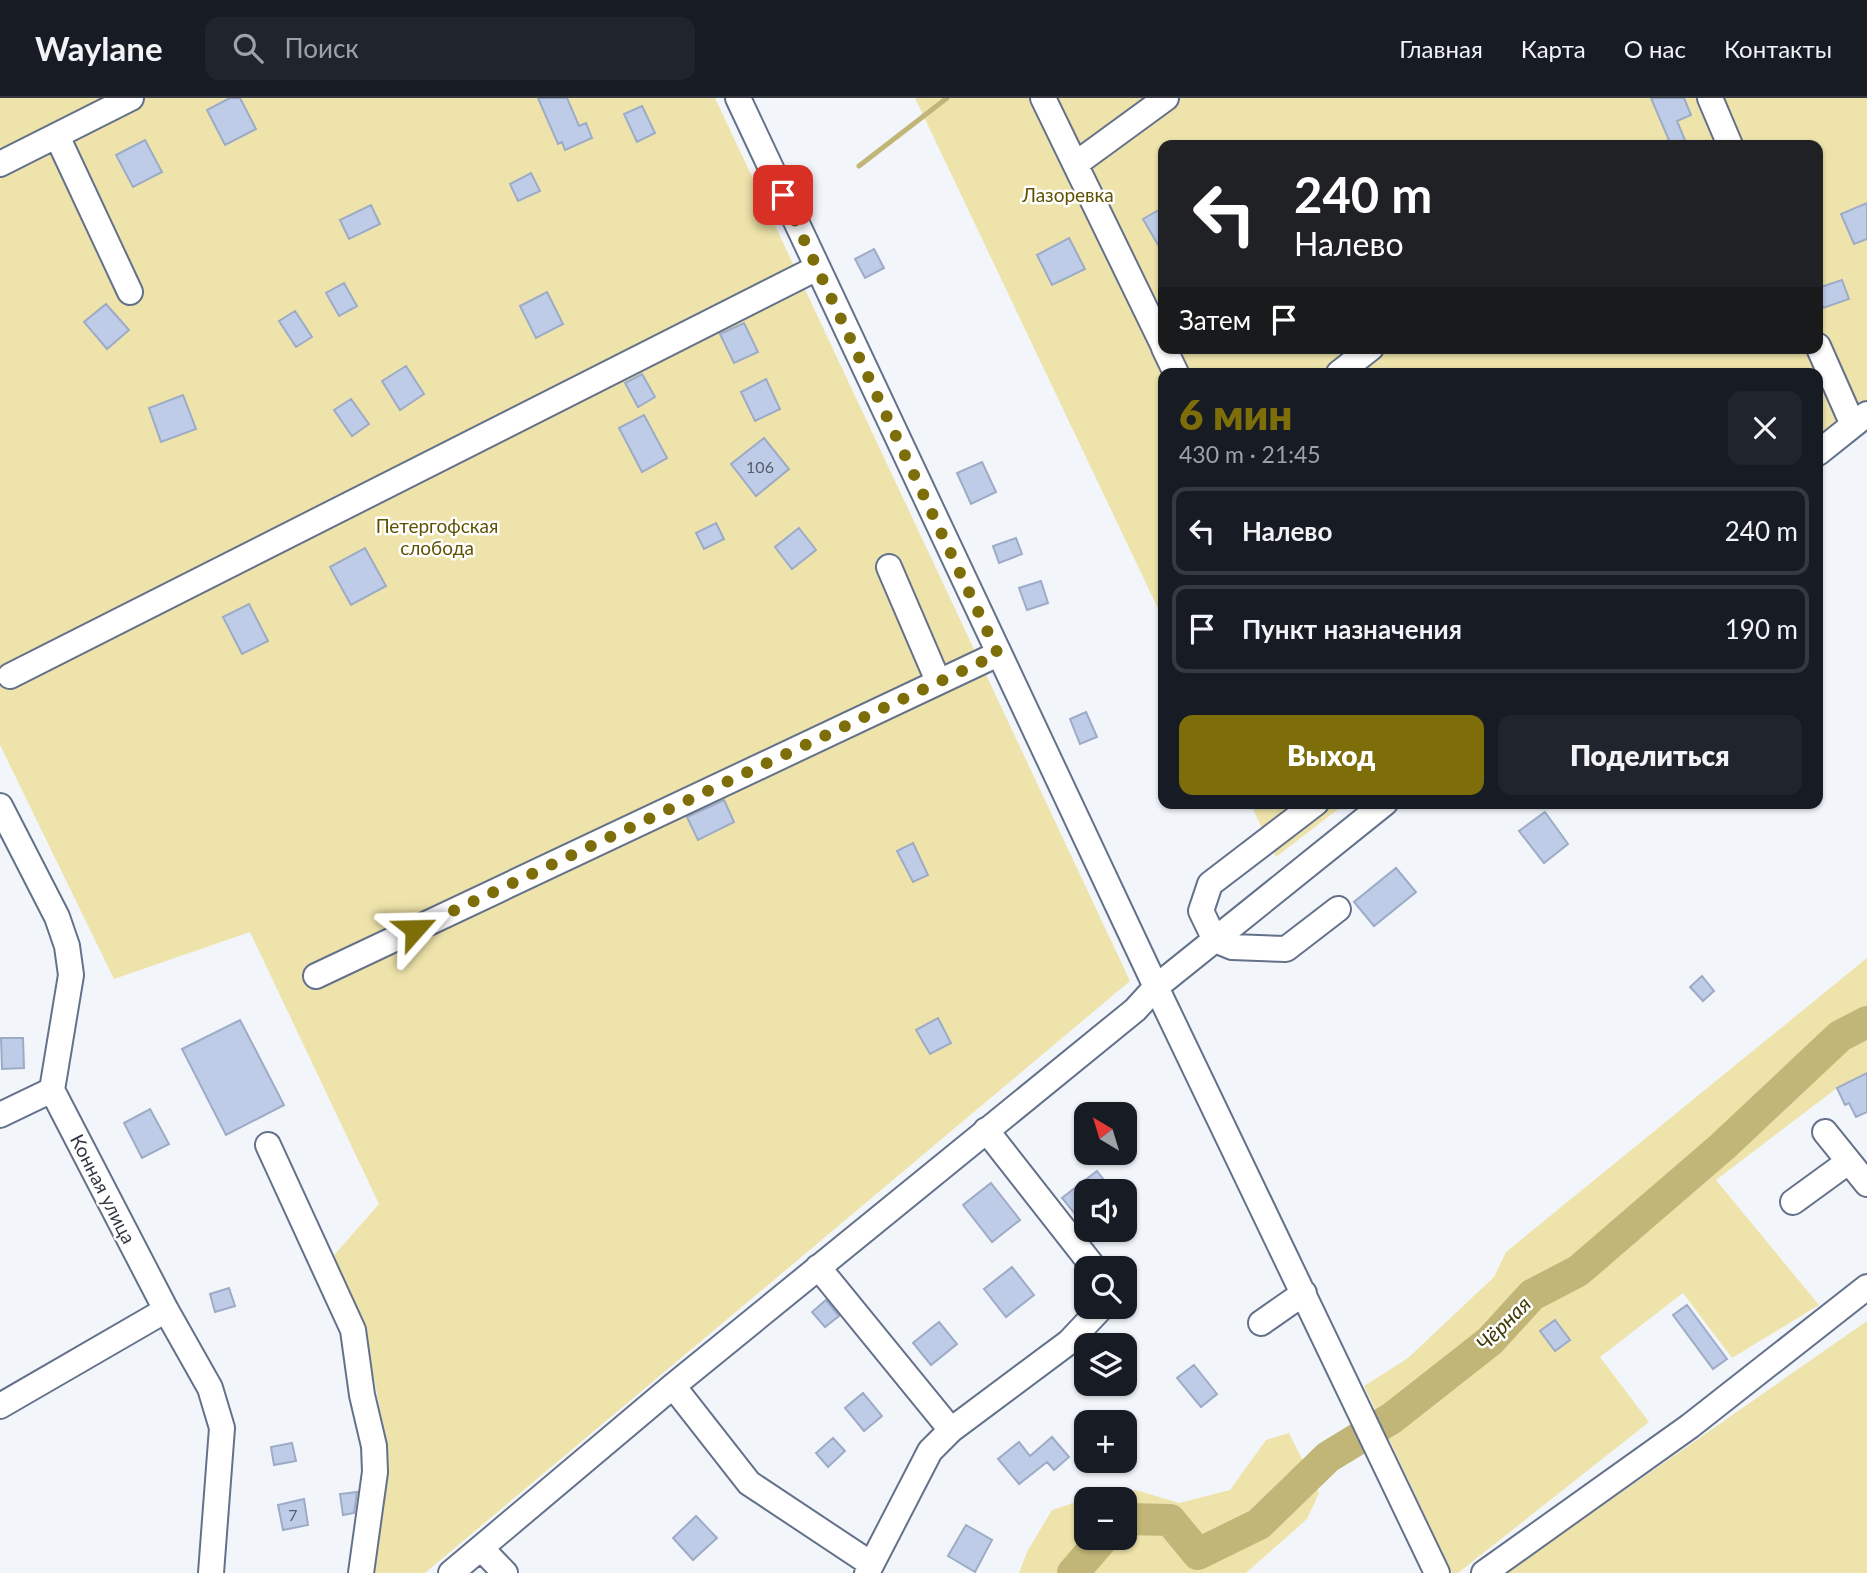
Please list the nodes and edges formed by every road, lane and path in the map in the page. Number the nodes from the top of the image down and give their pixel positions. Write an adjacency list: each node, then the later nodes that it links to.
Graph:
1 (131, 98): 6 (street)
2 (738, 98): 10 (street)
3 (1043, 98): 8 (street)
4 (1166, 98): 8 (street)
5 (1710, 98): 7 (street)
6 (57, 136): 9 (street); 11 (street)
7 (1728, 140)
8 (1077, 163): 12 (street)
9 (0, 164)
10 (817, 268): 19 (street); 20 (street)
11 (130, 292)
12 (1158, 335)
13 (1363, 354): 15 (street)
14 (1823, 354): 16 (street)
15 (1345, 368)
16 (1860, 420): 17 (street)
17 (1823, 449)
18 (889, 567): 21 (street)
19 (998, 654): 21 (street); 28 (street)
20 (10, 676)
21 (938, 681): 27 (street)
22 (1308, 809): 26 (street)
23 (1378, 809): 26 (street)
24 (2, 816): 29 (street)
25 (1338, 909): 26 (street)
26 (1215, 940): 28 (street)
27 (316, 976)
28 (1156, 987): 31 (street); 40 (street)
29 (52, 1090): 30 (street); 41 (street, Конная улица)
30 (0, 1115)
31 (986, 1130): 37 (street); 38 (street)
32 (1825, 1132): 34 (street)
33 (268, 1146): 50 (street)
34 (1848, 1162): 35 (street); 36 (street)
35 (1867, 1184)
36 (1793, 1202)
37 (1085, 1256)
38 (818, 1267): 44 (street); 46 (street)
39 (1867, 1287): 54 (street)
40 (1304, 1293): 43 (street); 53 (street)
41 (166, 1310): 45 (street); 49 (street, Конная улица)
42 (1091, 1319): 46 (street)
43 (1261, 1323)
44 (673, 1386): 47 (street); 48 (street)
45 (0, 1406)
46 (951, 1430): 48 (street)
47 (481, 1548): 51 (street); 52 (street)
48 (869, 1569)
49 (211, 1573)
50 (360, 1573)
51 (452, 1573)
52 (505, 1573)
53 (1437, 1573)
54 (1485, 1573)

